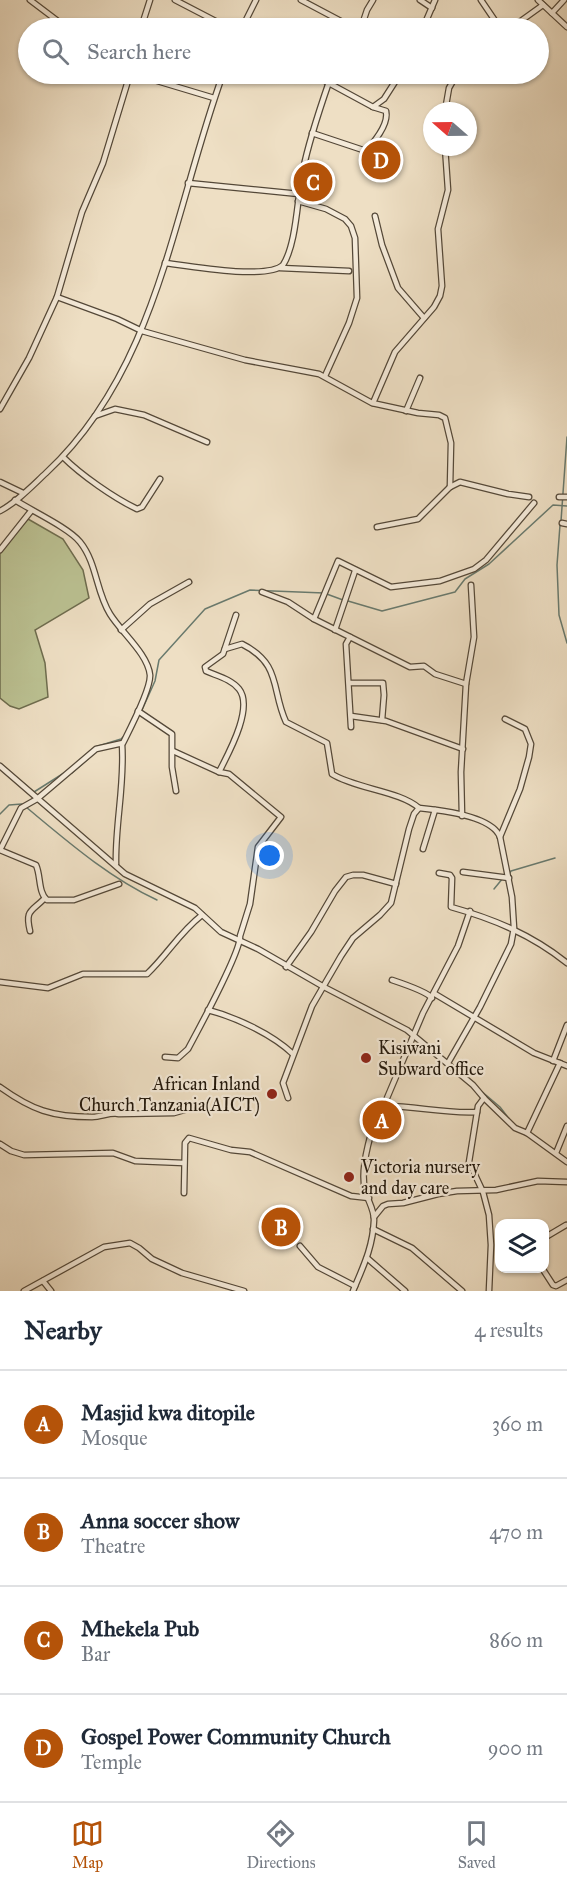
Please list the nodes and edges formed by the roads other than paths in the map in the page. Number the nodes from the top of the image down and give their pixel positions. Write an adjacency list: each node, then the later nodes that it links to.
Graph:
1 (30, 0): 15 (street)
2 (150, 0): 16 (street)
3 (175, 0): 17 (street)
4 (256, 0): 18 (street)
5 (301, 0): 19 (street)
6 (373, 0): 20 (street)
7 (420, 0): 13 (street)
8 (435, 0): 13 (street)
9 (481, 0): 22 (street)
10 (538, 0): 12 (street)
11 (564, 0): 14 (street)
12 (543, 5): 14 (street); 23 (street)
13 (432, 8): 21 (street)
14 (552, 13): 24 (street)
15 (54, 18)
16 (144, 18)
17 (210, 18)
18 (247, 18)
19 (335, 18)
20 (364, 18)
21 (428, 18)
22 (493, 18)
23 (525, 18)
24 (567, 27)
25 (129, 84): 44 (street)
26 (165, 84): 32 (street)
27 (219, 84): 32 (street)
28 (328, 84): 35 (street)
29 (333, 84): 34 (street)
30 (394, 84): 34 (street)
31 (451, 84): 33 (street)
32 (214, 99): 37 (street)
33 (447, 102)
34 (374, 107): 35 (street)
35 (312, 133): 38 (street)
36 (446, 156): 45 (street)
37 (188, 183): 38 (street); 41 (street)
38 (299, 194): 39 (street)
39 (298, 201): 42 (street); 47 (street)
40 (375, 216): 45 (street)
41 (165, 263): 42 (street); 46 (street)
42 (280, 268): 43 (street)
43 (349, 271)
44 (57, 297): 46 (street); 50 (street)
45 (424, 318): 49 (street)
46 (142, 331): 47 (street); 52 (street)
47 (325, 376): 49 (street)
48 (420, 378): 51 (street)
49 (374, 403): 51 (street)
50 (0, 409)
51 (406, 411): 57 (street)
52 (95, 416): 53 (street); 54 (street)
53 (207, 442)
54 (63, 457): 55 (street); 58 (street)
55 (160, 479)
56 (0, 482): 58 (street)
57 (450, 487): 59 (street); 66 (street)
58 (23, 493): 62 (street)
59 (529, 497)
60 (559, 497): 61 (street)
61 (567, 497)
62 (15, 500): 64 (street); 65 (street)
63 (534, 503): 68 (street)
64 (0, 511)
65 (31, 511): 67 (street); 74 (street)
66 (377, 527)
67 (0, 550)
68 (355, 571): 73 (street); 75 (street)
69 (189, 582): 74 (street)
70 (471, 585): 79 (street)
71 (262, 592): 73 (street)
72 (236, 615): 77 (street)
73 (314, 619): 75 (street)
74 (121, 630): 80 (street)
75 (335, 630): 76 (street)
76 (350, 637): 78 (street); 79 (street)
77 (225, 649): 89 (street); 92 (street)
78 (349, 683): 81 (street); 83 (street)
79 (466, 684): 86 (street)
80 (138, 711): 85 (street); 87 (street)
81 (351, 716): 83 (street); 84 (street)
82 (505, 719): 95 (street)
83 (382, 720): 86 (street)
84 (351, 727)
85 (122, 744): 91 (street); 97 (street)
86 (462, 749): 94 (street)
87 (173, 751): 89 (street); 90 (street)
88 (0, 765): 91 (street)
89 (219, 772): 108 (street)
90 (177, 791)
91 (37, 799): 97 (street); 103 (street)
92 (419, 808): 93 (street); 102 (street)
93 (435, 810): 94 (street); 96 (street)
94 (462, 816): 95 (street)
95 (500, 837): 100 (street)
96 (423, 849)
97 (116, 864): 105 (street)
98 (463, 872): 100 (street)
99 (439, 873): 104 (street)
100 (509, 878): 106 (street)
101 (119, 884): 103 (street)
102 (396, 884): 110 (street); 113 (street)
103 (44, 899): 107 (street)
104 (470, 911): 106 (street); 114 (street)
105 (201, 915): 108 (street); 112 (street)
106 (514, 928): 109 (street); 116 (street)
107 (30, 931)
108 (240, 941): 110 (street); 115 (street)
109 (567, 963)
110 (286, 967): 113 (street)
111 (392, 980): 114 (street)
112 (0, 982)
113 (324, 987): 118 (street); 119 (street)
114 (433, 996): 116 (street); 118 (street)
115 (208, 1010): 119 (street); 120 (street)
116 (474, 1017): 121 (street); 122 (street)
117 (567, 1025): 121 (street)
118 (413, 1036): 122 (street); 128 (street)
119 (293, 1054): 126 (street)
120 (165, 1057)
121 (553, 1061): 123 (street)
122 (448, 1062): 127 (street)
123 (560, 1063): 124 (street); 132 (street)
124 (567, 1066)
125 (0, 1087): 129 (street)
126 (288, 1098)
127 (484, 1098): 130 (street); 132 (street)
128 (386, 1106): 130 (street); 140 (street)
129 (188, 1109)
130 (477, 1112): 139 (street)
131 (567, 1126): 134 (street)
132 (527, 1133): 134 (street)
133 (0, 1144): 136 (street)
134 (556, 1153): 135 (street)
135 (567, 1162)
136 (184, 1163): 138 (street); 140 (street)
137 (567, 1182): 139 (street)
138 (184, 1192)
139 (483, 1192): 141 (street); 146 (street)
140 (369, 1198): 141 (street)
141 (374, 1217): 143 (street)
142 (566, 1225): 144 (street)
143 (373, 1229): 148 (street); 155 (street)
144 (549, 1235)
145 (300, 1245): 154 (street)
146 (491, 1245): 147 (street); 161 (street)
147 (495, 1245)
148 (367, 1258): 154 (street); 160 (street)
149 (545, 1273): 153 (street)
150 (567, 1280): 153 (street)
151 (43, 1281): 152 (street); 156 (street); 157 (street)
152 (223, 1284): 158 (street); 159 (street)
153 (555, 1288)
154 (354, 1289)
155 (459, 1290)
156 (24, 1291)
157 (51, 1291)
158 (221, 1291)
159 (244, 1291)
160 (405, 1291)
161 (489, 1291)

